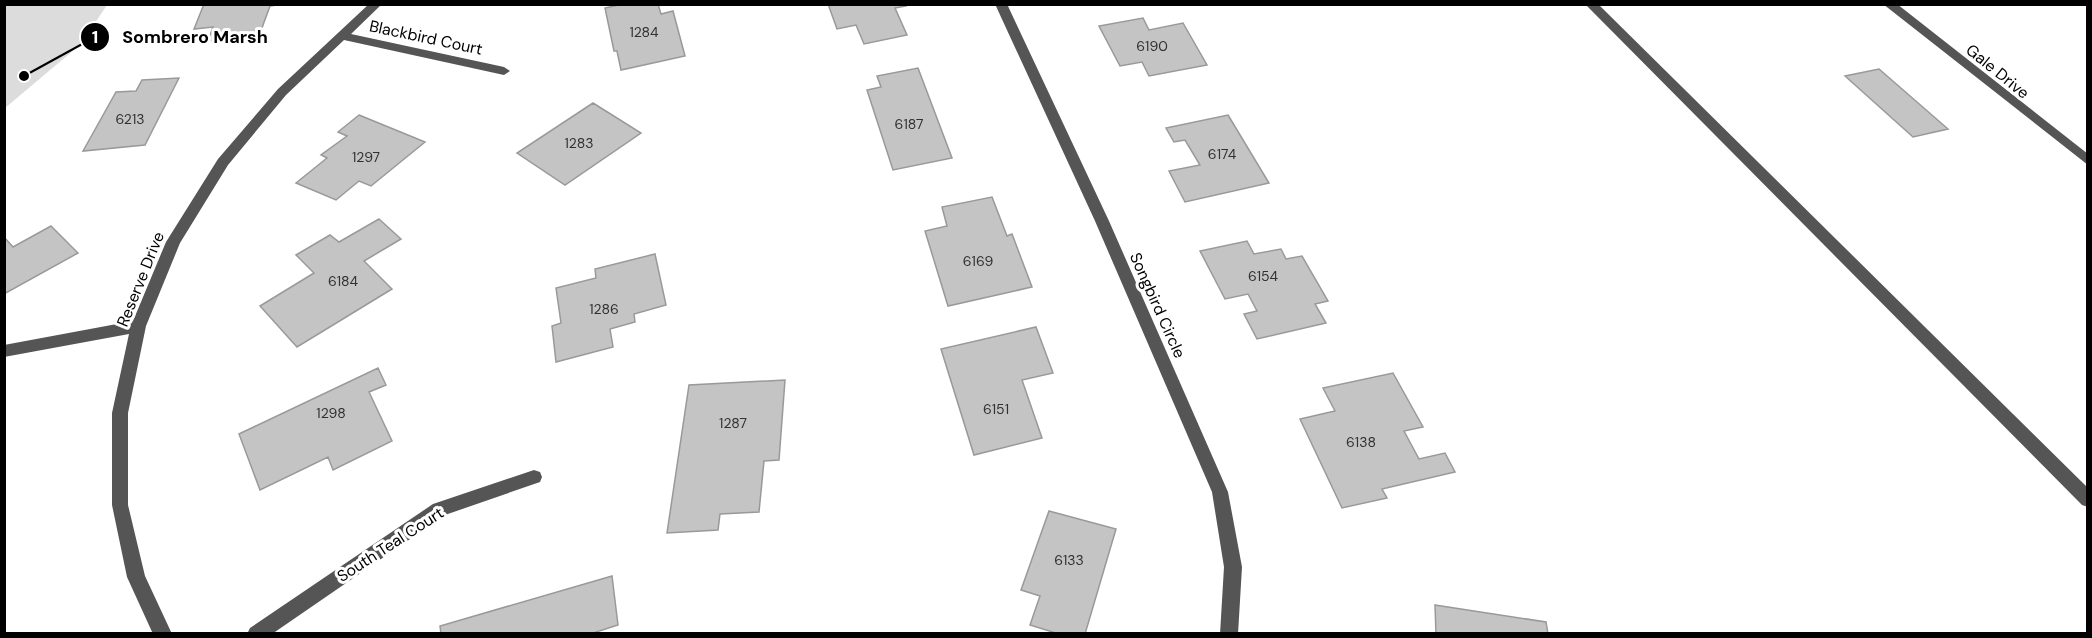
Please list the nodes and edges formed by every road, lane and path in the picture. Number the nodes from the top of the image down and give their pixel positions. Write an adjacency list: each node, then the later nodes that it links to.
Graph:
1 (376, 4): 5 (street, Reserve Drive)
2 (1001, 4): 14 (street, Songbird Circle)
3 (1591, 4): 11 (street)
4 (1889, 4): 7 (street, Gale Drive)
5 (341, 36): 6 (street, Blackbird Court); 8 (street, Reserve Drive)
6 (504, 71)
7 (2088, 161)
8 (138, 326): 9 (street); 12 (street, Reserve Drive)
9 (4, 351)
10 (534, 477): 13 (street, South Teal Court)
11 (2088, 500)
12 (163, 633)
13 (256, 633)
14 (1229, 633)

